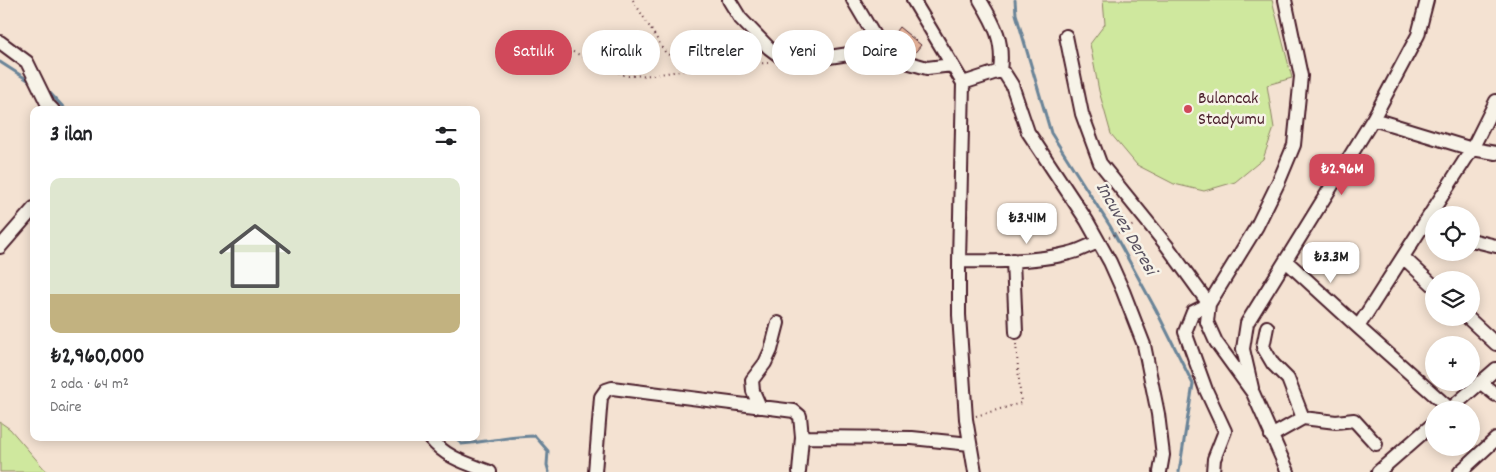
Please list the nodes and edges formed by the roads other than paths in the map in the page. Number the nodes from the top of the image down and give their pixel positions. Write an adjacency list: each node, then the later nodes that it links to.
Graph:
1 (729, 0): 10 (street)
2 (853, 0): 7 (street)
3 (913, 0): 11 (street)
4 (980, 0): 13 (street)
5 (1285, 0): 32 (street)
6 (1427, 0): 17 (street)
7 (871, 30)
8 (1066, 36): 32 (street)
9 (0, 42): 16 (street)
10 (844, 55)
11 (952, 64): 12 (street); 14 (street)
12 (916, 65)
13 (1000, 71): 14 (street); 23 (street)
14 (963, 83): 29 (street)
15 (1496, 101): 18 (street)
16 (48, 106)
17 (1373, 119): 18 (street); 30 (street)
18 (1472, 149): 19 (street); 20 (street)
19 (1496, 152)
20 (1439, 206)
21 (30, 213): 26 (street)
22 (1425, 227): 27 (street)
23 (1102, 240): 28 (street); 59 (street)
24 (1480, 242): 25 (street)
25 (1496, 246)
26 (0, 247)
27 (1403, 257): 31 (street); 36 (street)
28 (1013, 260): 29 (street); 37 (street)
29 (959, 261): 53 (street)
30 (1286, 261): 36 (street); 42 (street)
31 (1425, 278)
32 (1210, 304): 42 (street); 60 (street)
33 (778, 323): 46 (street)
34 (1477, 326): 38 (street)
35 (1267, 327): 47 (street)
36 (1358, 327): 44 (street)
37 (1016, 332)
38 (1496, 344)
39 (1496, 369): 40 (street)
40 (1480, 382): 43 (street)
41 (1470, 391): 45 (street)
42 (1253, 393): 49 (street)
43 (1496, 395)
44 (1441, 401)
45 (1459, 401)
46 (760, 407): 50 (street); 56 (street)
47 (1303, 418): 49 (street); 54 (street)
48 (1425, 431): 62 (street)
49 (1271, 436): 61 (street)
50 (802, 437): 53 (street); 57 (street)
51 (1496, 439): 63 (street)
52 (433, 441): 55 (street)
53 (970, 444): 58 (street)
54 (1376, 444)
55 (490, 472)
56 (595, 472)
57 (799, 472)
58 (975, 472)
59 (1160, 472)
60 (1213, 472)
61 (1288, 472)
62 (1378, 472)
63 (1460, 472)

